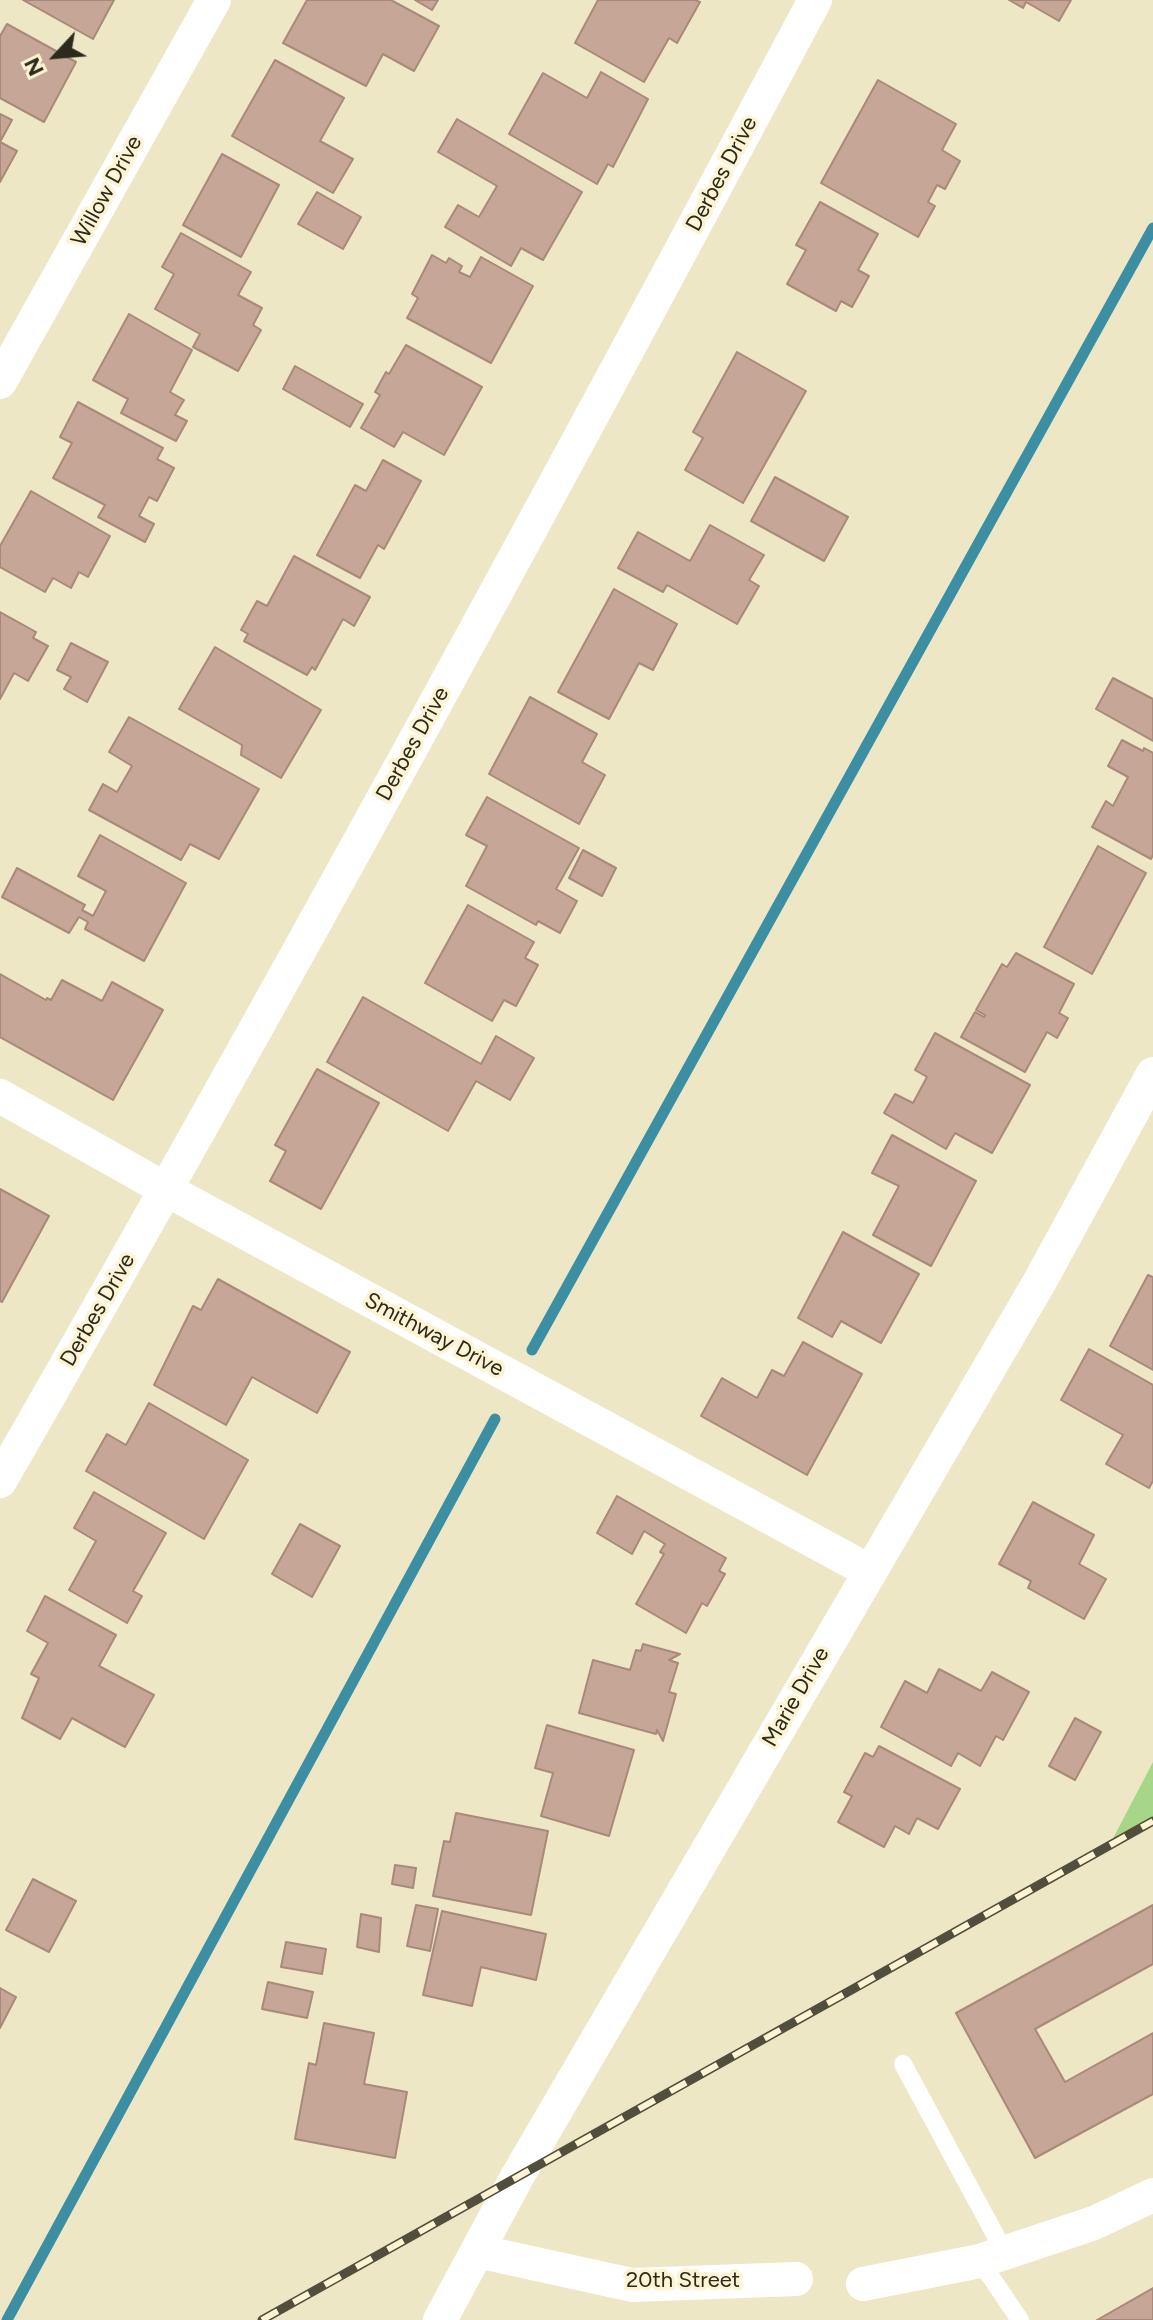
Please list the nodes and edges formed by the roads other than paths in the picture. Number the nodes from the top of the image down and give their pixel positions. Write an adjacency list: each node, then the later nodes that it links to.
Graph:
1 (214, 0): 3 (street, Willow Drive)
2 (815, 0): 6 (street, Derbes Drive)
3 (0, 382)
4 (1153, 1074): 8 (street, Marie Drive)
5 (0, 1096): 6 (street, Smithway Drive)
6 (167, 1190): 7 (street, Derbes Drive); 8 (street, Smithway Drive)
7 (0, 1481)
8 (869, 1571): 11 (street, Marie Drive)
9 (903, 2064): 12 (lane)
10 (1153, 2195): 12 (street)
11 (477, 2251): 13 (street, 20th Street); 15 (street, Marie Drive)
12 (993, 2257): 14 (street); 16 (lane)
13 (796, 2279)
14 (863, 2284)
15 (440, 2320)
16 (1020, 2320)

